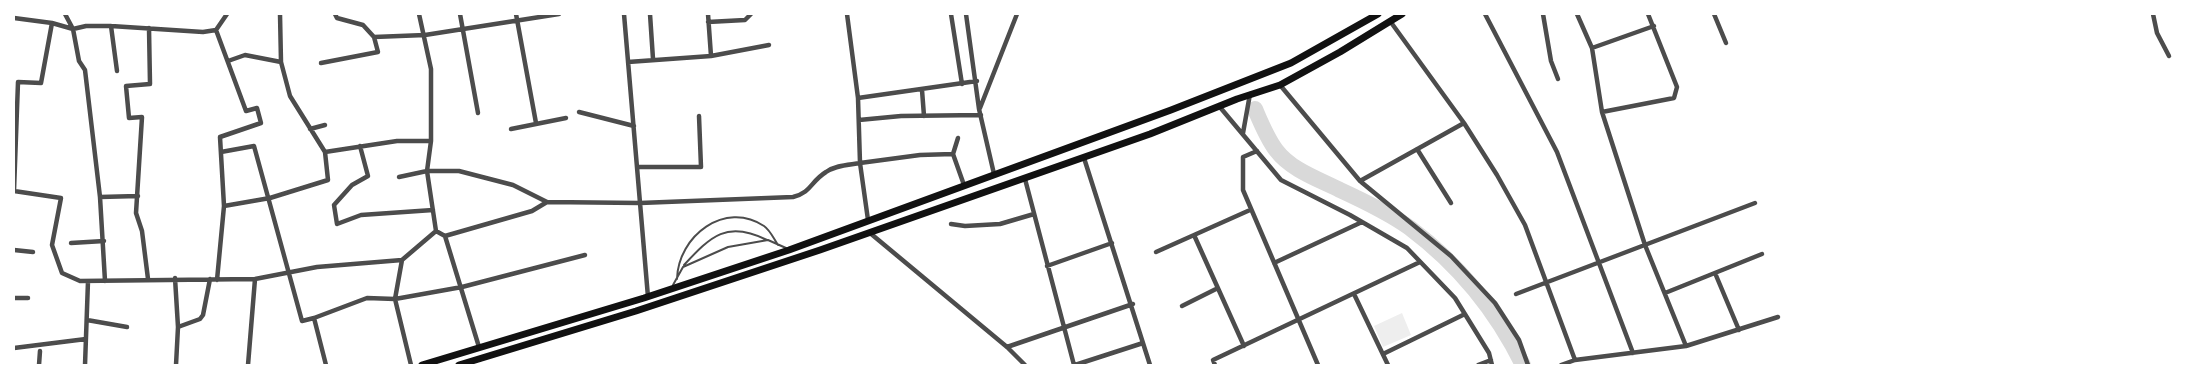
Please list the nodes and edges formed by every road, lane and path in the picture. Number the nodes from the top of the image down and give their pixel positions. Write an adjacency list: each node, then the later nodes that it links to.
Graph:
1 (65, 14): 33 (street)
2 (227, 14): 35 (street)
3 (280, 14): 45 (street)
4 (335, 14): 37 (street)
5 (419, 14): 36 (street)
6 (460, 14): 34 (street)
7 (516, 14): 26 (street)
8 (559, 14): 26 (street)
9 (624, 14): 46 (street)
10 (650, 14): 43 (street)
11 (708, 14): 28 (street)
12 (752, 14): 28 (street)
13 (847, 14): 55 (street)
14 (951, 14): 51 (street)
15 (966, 14): 50 (street)
16 (1017, 14): 57 (street)
17 (1378, 14): 86 (highway)
18 (1402, 14): 27 (highway)
19 (1485, 14): 125 (street)
20 (1543, 14): 49 (street)
21 (1577, 14): 40 (street)
22 (1648, 14): 31 (street)
23 (1714, 14): 38 (street)
24 (2153, 14): 42 (street)
25 (14, 18): 29 (street)
26 (517, 21): 34 (street); 66 (street)
27 (1390, 21): 52 (highway); 67 (street)
28 (708, 22): 41 (street)
29 (52, 23): 33 (street); 72 (street)
30 (111, 26): 32 (street); 33 (street); 48 (street)
31 (1654, 26): 40 (street); 59 (street)
32 (149, 28): 35 (street); 92 (street)
33 (74, 29): 93 (street)
34 (463, 29): 36 (street); 60 (street)
35 (216, 30): 44 (street)
36 (425, 35): 37 (street); 75 (street)
37 (374, 37): 47 (street)
38 (1726, 43)
39 (769, 45): 41 (street)
40 (1592, 48): 59 (street)
41 (711, 56): 43 (street)
42 (2169, 56)
43 (653, 59): 46 (street)
44 (228, 61): 45 (street); 79 (street)
45 (281, 62): 70 (street)
46 (628, 62): 69 (street)
47 (321, 63)
48 (117, 72)
49 (1558, 79)
50 (977, 82): 51 (street); 57 (street)
51 (962, 84): 53 (street)
52 (1280, 85): 54 (highway); 89 (street)
53 (922, 90): 55 (street); 63 (street)
54 (1250, 94): 56 (highway); 73 (street)
55 (858, 98): 65 (street)
56 (1219, 106): 73 (street); 82 (highway)
57 (979, 109): 61 (street)
58 (579, 112): 69 (street)
59 (1602, 112): 115 (street)
60 (478, 113)
61 (981, 115): 63 (street); 86 (street)
62 (699, 116): 84 (street)
63 (924, 116): 65 (street)
64 (566, 118): 66 (street)
65 (859, 120): 83 (street)
66 (536, 123): 71 (street)
67 (1464, 123): 77 (street); 138 (street)
68 (325, 125): 70 (street)
69 (634, 126): 84 (street)
70 (310, 129): 80 (street)
71 (511, 129)
72 (14, 130): 91 (street)
73 (1243, 134): 78 (street)
74 (958, 138): 81 (street)
75 (431, 141): 76 (street); 85 (street)
76 (360, 146): 80 (street); 100 (street)
77 (1417, 149): 89 (street); 97 (street)
78 (1258, 151): 101 (street); 104 (street)
79 (221, 152): 94 (street); 99 (street)
80 (325, 152): 94 (street)
81 (953, 154): 83 (street); 90 (street)
82 (1084, 158): 88 (highway); 113 (street)
83 (860, 163): 96 (street); 103 (street)
84 (637, 167): 96 (street)
85 (428, 171): 87 (street); 95 (street); 100 (street)
86 (994, 174): 90 (highway)
87 (399, 177)
88 (1025, 179): 102 (street); 107 (highway)
89 (1360, 181): 189 (street)
90 (964, 186): 103 (highway)
91 (14, 191): 137 (street)
92 (138, 196): 93 (street); 131 (street)
93 (100, 197): 111 (street)
94 (270, 198): 99 (street); 128 (street)
95 (547, 202): 96 (street); 109 (street)
96 (640, 203): 145 (street)
97 (1451, 203)
98 (1755, 203): 115 (street)
99 (224, 206): 136 (street)
100 (434, 210): 106 (street)
101 (1250, 210): 108 (street); 124 (street)
102 (1034, 214): 105 (street); 126 (street)
103 (868, 220): 117 (highway)
104 (1362, 222): 123 (street); 124 (street)
105 (951, 224)
106 (436, 231): 109 (street); 122 (street)
107 (870, 233): 162 (highway); 167 (street)
108 (1194, 235): 119 (street); 140 (street)
109 (445, 236): 139 (street)
110 (768, 240): 114 (lane); 127 (lane); 127 (lane)
111 (104, 241): 112 (street); 135 (street)
112 (71, 243)
113 (1112, 243): 126 (street); 149 (street)
114 (778, 245): 117 (lane); 134 (lane)
115 (1645, 245): 125 (street); 142 (street)
116 (14, 250): 118 (street)
117 (789, 250): 141 (highway)
118 (33, 252)
119 (1156, 252)
120 (1762, 254): 129 (street)
121 (585, 255): 139 (street)
122 (402, 260): 128 (street); 148 (street)
123 (1420, 262): 143 (street); 151 (street)
124 (1274, 263): 155 (street)
125 (1598, 263): 138 (street); 170 (street)
126 (1047, 266): 158 (street)
127 (682, 267): 134 (lane)
128 (289, 272): 133 (street); 153 (street)
129 (1715, 273): 142 (street); 159 (street)
130 (175, 278): 131 (street); 132 (street); 157 (street)
131 (148, 279): 135 (street)
132 (210, 279): 136 (street); 157 (street)
133 (255, 279): 136 (street); 177 (street)
134 (676, 279): 141 (lane)
135 (105, 280): 137 (street)
136 (217, 280)
137 (88, 281): 154 (street)
138 (1547, 283): 144 (street); 172 (street)
139 (462, 287): 148 (street); 166 (street)
140 (1218, 288): 150 (street); 164 (street)
141 (671, 290): 145 (highway)
142 (1664, 293): 165 (street)
143 (1354, 294): 155 (street); 171 (street)
144 (1516, 294)
145 (648, 297): 160 (highway)
146 (14, 298): 147 (street)
147 (28, 298)
148 (395, 299): 153 (street); 179 (street)
149 (1133, 304): 158 (street); 163 (street)
150 (1182, 306)
151 (1465, 314): 171 (street); 173 (street)
152 (1778, 317): 159 (street)
153 (314, 318): 178 (street)
154 (87, 320): 156 (street); 161 (street)
155 (1298, 320): 164 (street); 186 (street)
156 (128, 327)
157 (178, 327): 176 (street)
158 (1064, 328): 167 (street); 183 (street)
159 (1739, 330): 165 (street)
160 (531, 332): 162 (highway); 166 (highway)
161 (86, 339): 168 (street); 175 (street)
162 (533, 342): 181 (highway)
163 (1143, 343): 183 (street); 184 (street)
164 (1244, 346): 185 (street)
165 (1686, 346): 170 (street)
166 (479, 347): 180 (highway)
167 (1007, 347): 182 (street)
168 (14, 348)
169 (40, 351): 174 (street)
170 (1633, 353): 172 (street)
171 (1383, 354): 187 (street)
172 (1575, 360): 190 (street)
173 (1492, 362): 188 (street)
174 (39, 365)
175 (85, 365)
176 (176, 365)
177 (248, 365)
178 (326, 365)
179 (411, 365)
180 (422, 365)
181 (459, 365)
182 (1025, 365)
183 (1075, 365)
184 (1150, 365)
185 (1215, 365)
186 (1318, 365)
187 (1388, 365)
188 (1478, 365)
189 (1528, 365)
190 (1561, 365)

